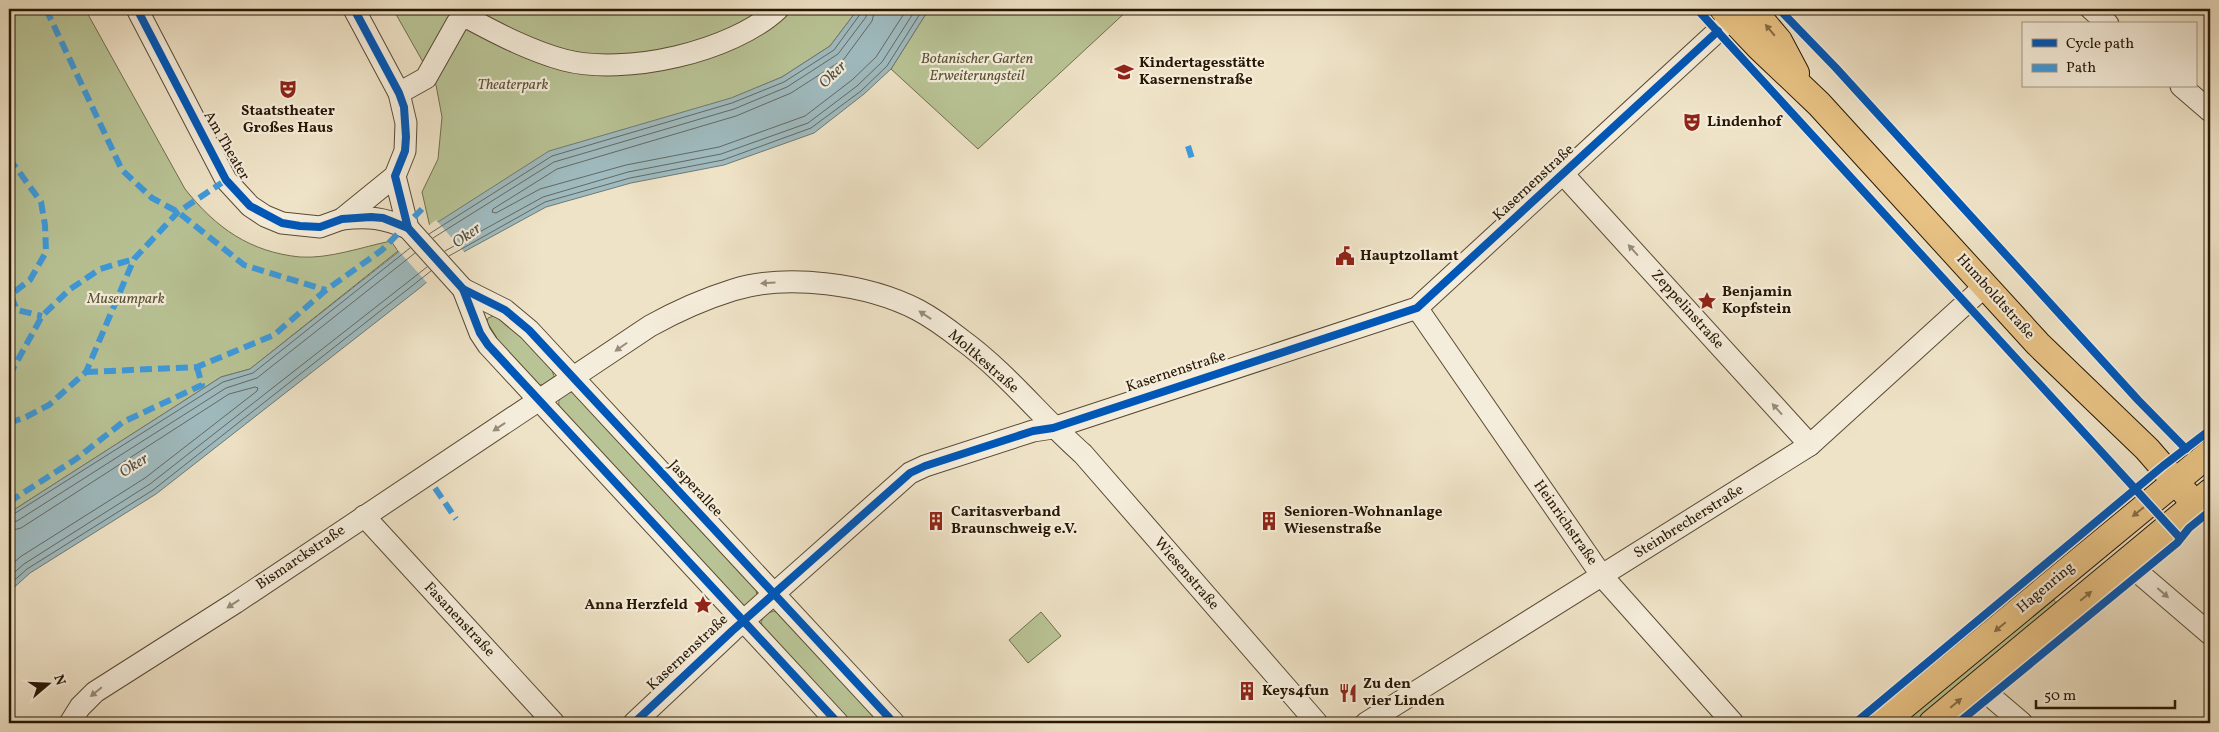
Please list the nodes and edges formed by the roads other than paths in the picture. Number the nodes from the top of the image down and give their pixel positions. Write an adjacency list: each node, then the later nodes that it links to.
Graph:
1 (138, 9): 12 (street, Am Theater)
2 (354, 9): 8 (street)
3 (778, 9): 8 (street)
4 (2091, 9): 6 (street)
5 (1737, 11): 10 (street, Kasernenstraße); 14 (main road, Humboldtstraße)
6 (2106, 22)
7 (2183, 88): 9 (street)
8 (399, 93): 11 (street)
9 (2210, 112)
10 (1564, 175): 16 (street, Kasernenstraße); 20 (street, Zeppelinstraße, one-way to 10)
11 (396, 176): 12 (street, Am Theater); 13 (street, Jasperallee)
12 (342, 219): 13 (street)
13 (408, 228): 15 (street, Jasperallee)
14 (1985, 286): 20 (street, Steinbrecherstraße); 22 (main road, Humboldtstraße)
15 (463, 289): 17 (street, Jasperallee); 18 (street, Jasperallee)
16 (1417, 308): 19 (street, Kasernenstraße); 26 (street, Heinrichstraße)
17 (574, 378): 18 (street, Moltkestraße); 19 (street, Moltkestraße, one-way to 17); 27 (street, Jasperallee)
18 (540, 400): 24 (street, Bismarckstraße, one-way to 24); 28 (street, Jasperallee)
19 (1053, 428): 27 (street, Kasernenstraße); 36 (street, Wiesenstraße)
20 (1810, 445): 26 (street, Steinbrecherstraße)
21 (2210, 453): 22 (main road, Hagenring)
22 (2176, 481): 23 (main road, Humboldtstraße); 39 (main road, Hagenring, one-way to 39)
23 (2203, 498): 25 (main road, Hagenring)
24 (364, 516): 31 (street, Bismarckstraße, one-way to 31); 32 (street, Fasanenstraße)
25 (2126, 562): 29 (street, one-way to 29); 30 (main road, Hagenring, one-way to 25)
26 (1602, 576): 37 (street, Steinbrecherstraße); 38 (street, Heinrichstraße)
27 (774, 594): 28 (street, Kasernenstraße); 35 (street, Jasperallee)
28 (744, 621): 33 (street, Kasernenstraße); 34 (street, Jasperallee)
29 (2210, 634)
30 (1980, 683): 40 (main road, Hagenring, one-way to 30); 41 (street)
31 (70, 723)
32 (554, 723)
33 (634, 723)
34 (838, 723)
35 (894, 723)
36 (1317, 723)
37 (1366, 723)
38 (1733, 723)
39 (1883, 723)
40 (1932, 723)
41 (2022, 723)

